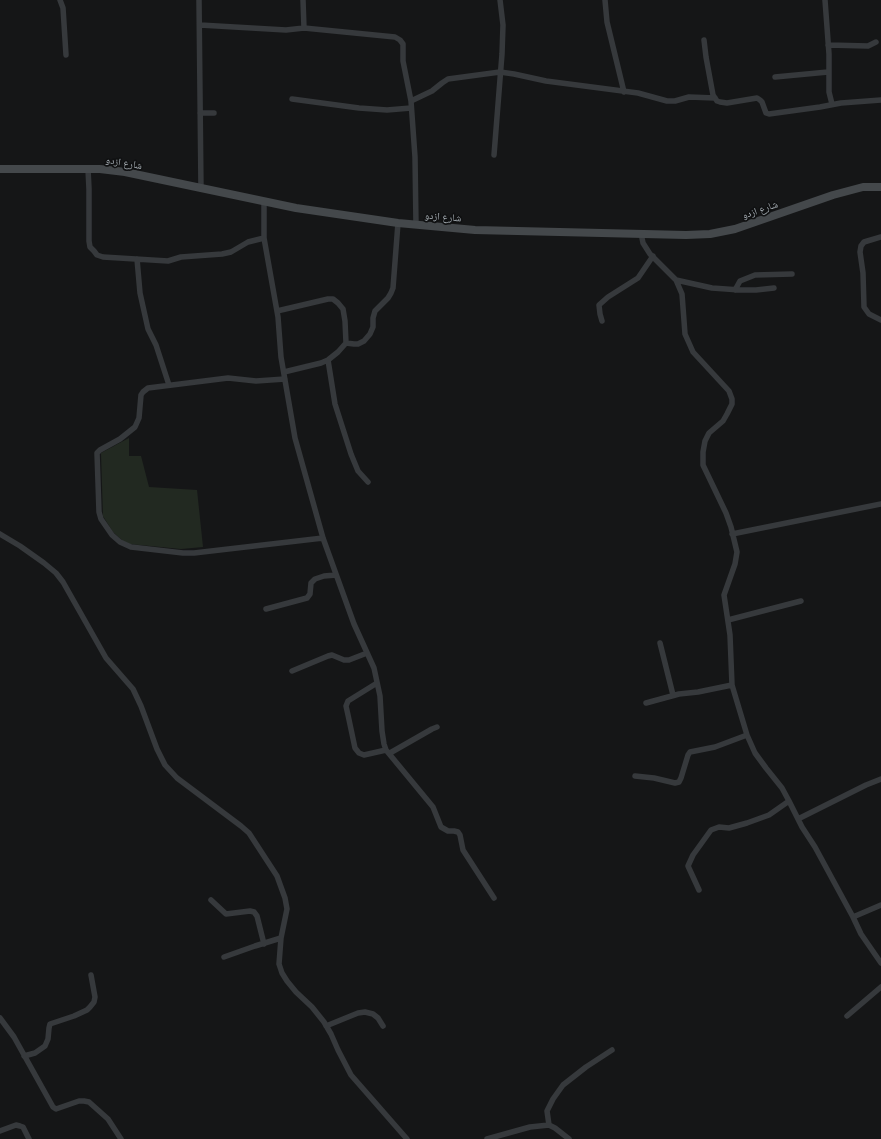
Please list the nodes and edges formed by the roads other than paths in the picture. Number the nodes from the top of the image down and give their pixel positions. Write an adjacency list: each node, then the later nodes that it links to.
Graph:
1 (60, 0): 12 (street)
2 (200, 0): 7 (street)
3 (304, 0): 8 (street)
4 (500, 0): 13 (street)
5 (605, 0): 16 (street)
6 (825, 0): 11 (street)
7 (200, 25): 8 (street); 23 (street)
8 (304, 28): 20 (street)
9 (704, 40): 17 (street)
10 (876, 42): 11 (street)
11 (828, 45): 14 (street)
12 (66, 55)
13 (500, 72): 16 (street); 20 (street); 25 (street)
14 (828, 72): 15 (street); 21 (street)
15 (775, 77)
16 (624, 92): 17 (street)
17 (715, 98): 21 (street)
18 (292, 99): 22 (street)
19 (881, 100): 21 (street)
20 (411, 101): 22 (street)
21 (832, 104)
22 (411, 108): 32 (street)
23 (200, 112): 24 (street); 29 (street)
24 (214, 113)
25 (494, 155)
26 (0, 169): 27 (street, شارع ازدو)
27 (88, 169): 29 (street, شارع ازدو); 37 (street)
28 (881, 187): 33 (street, شارع ازدو)
29 (201, 189): 30 (street, شارع ازدو)
30 (264, 202): 31 (street, شارع ازدو); 35 (street)
31 (398, 223): 32 (street, شارع ازدو); 45 (street)
32 (416, 225): 33 (street, شارع ازدو)
33 (640, 233): 36 (street)
34 (881, 237): 43 (street)
35 (264, 238): 37 (street); 42 (street)
36 (652, 256): 39 (street); 44 (street)
37 (137, 259): 49 (street)
38 (792, 274): 41 (street)
39 (676, 280): 41 (street); 52 (street)
40 (774, 288): 41 (street)
41 (735, 290)
42 (277, 311): 45 (street); 47 (street)
43 (881, 320)
44 (602, 321)
45 (346, 343): 46 (street)
46 (328, 360): 47 (street); 50 (street)
47 (284, 372): 48 (street)
48 (285, 379): 49 (street); 54 (street)
49 (169, 385): 54 (street)
50 (368, 482)
51 (881, 504): 52 (street)
52 (732, 534): 58 (street)
53 (1, 537): 78 (street)
54 (323, 538): 55 (street)
55 (336, 575): 57 (street); 60 (street)
56 (801, 601): 58 (street)
57 (266, 609)
58 (728, 620): 63 (street)
59 (660, 643): 64 (street)
60 (367, 653): 61 (street); 62 (street)
61 (292, 671)
62 (377, 683): 68 (street); 68 (street)
63 (732, 685): 64 (street); 67 (street)
64 (673, 695): 65 (street)
65 (646, 703)
66 (437, 727): 68 (street)
67 (747, 735): 69 (street); 71 (street)
68 (388, 752): 74 (street)
69 (635, 776)
70 (881, 779): 72 (street)
71 (789, 801): 72 (street); 73 (street)
72 (798, 819): 77 (street)
73 (699, 890)
74 (494, 898)
75 (211, 900): 79 (street)
76 (881, 905): 77 (street)
77 (852, 916): 81 (street)
78 (281, 938): 79 (street); 86 (street)
79 (264, 944): 80 (street)
80 (224, 957)
81 (881, 963)
82 (91, 975): 89 (street)
83 (881, 987): 84 (street)
84 (847, 1016)
85 (0, 1018): 89 (street)
86 (326, 1026): 87 (street); 94 (street)
87 (383, 1026)
88 (612, 1050): 90 (street)
89 (24, 1056): 93 (street)
90 (549, 1125): 95 (street); 96 (street)
91 (0, 1132): 92 (street)
92 (29, 1139)
93 (121, 1139)
94 (407, 1139)
95 (487, 1139)
96 (568, 1139)

